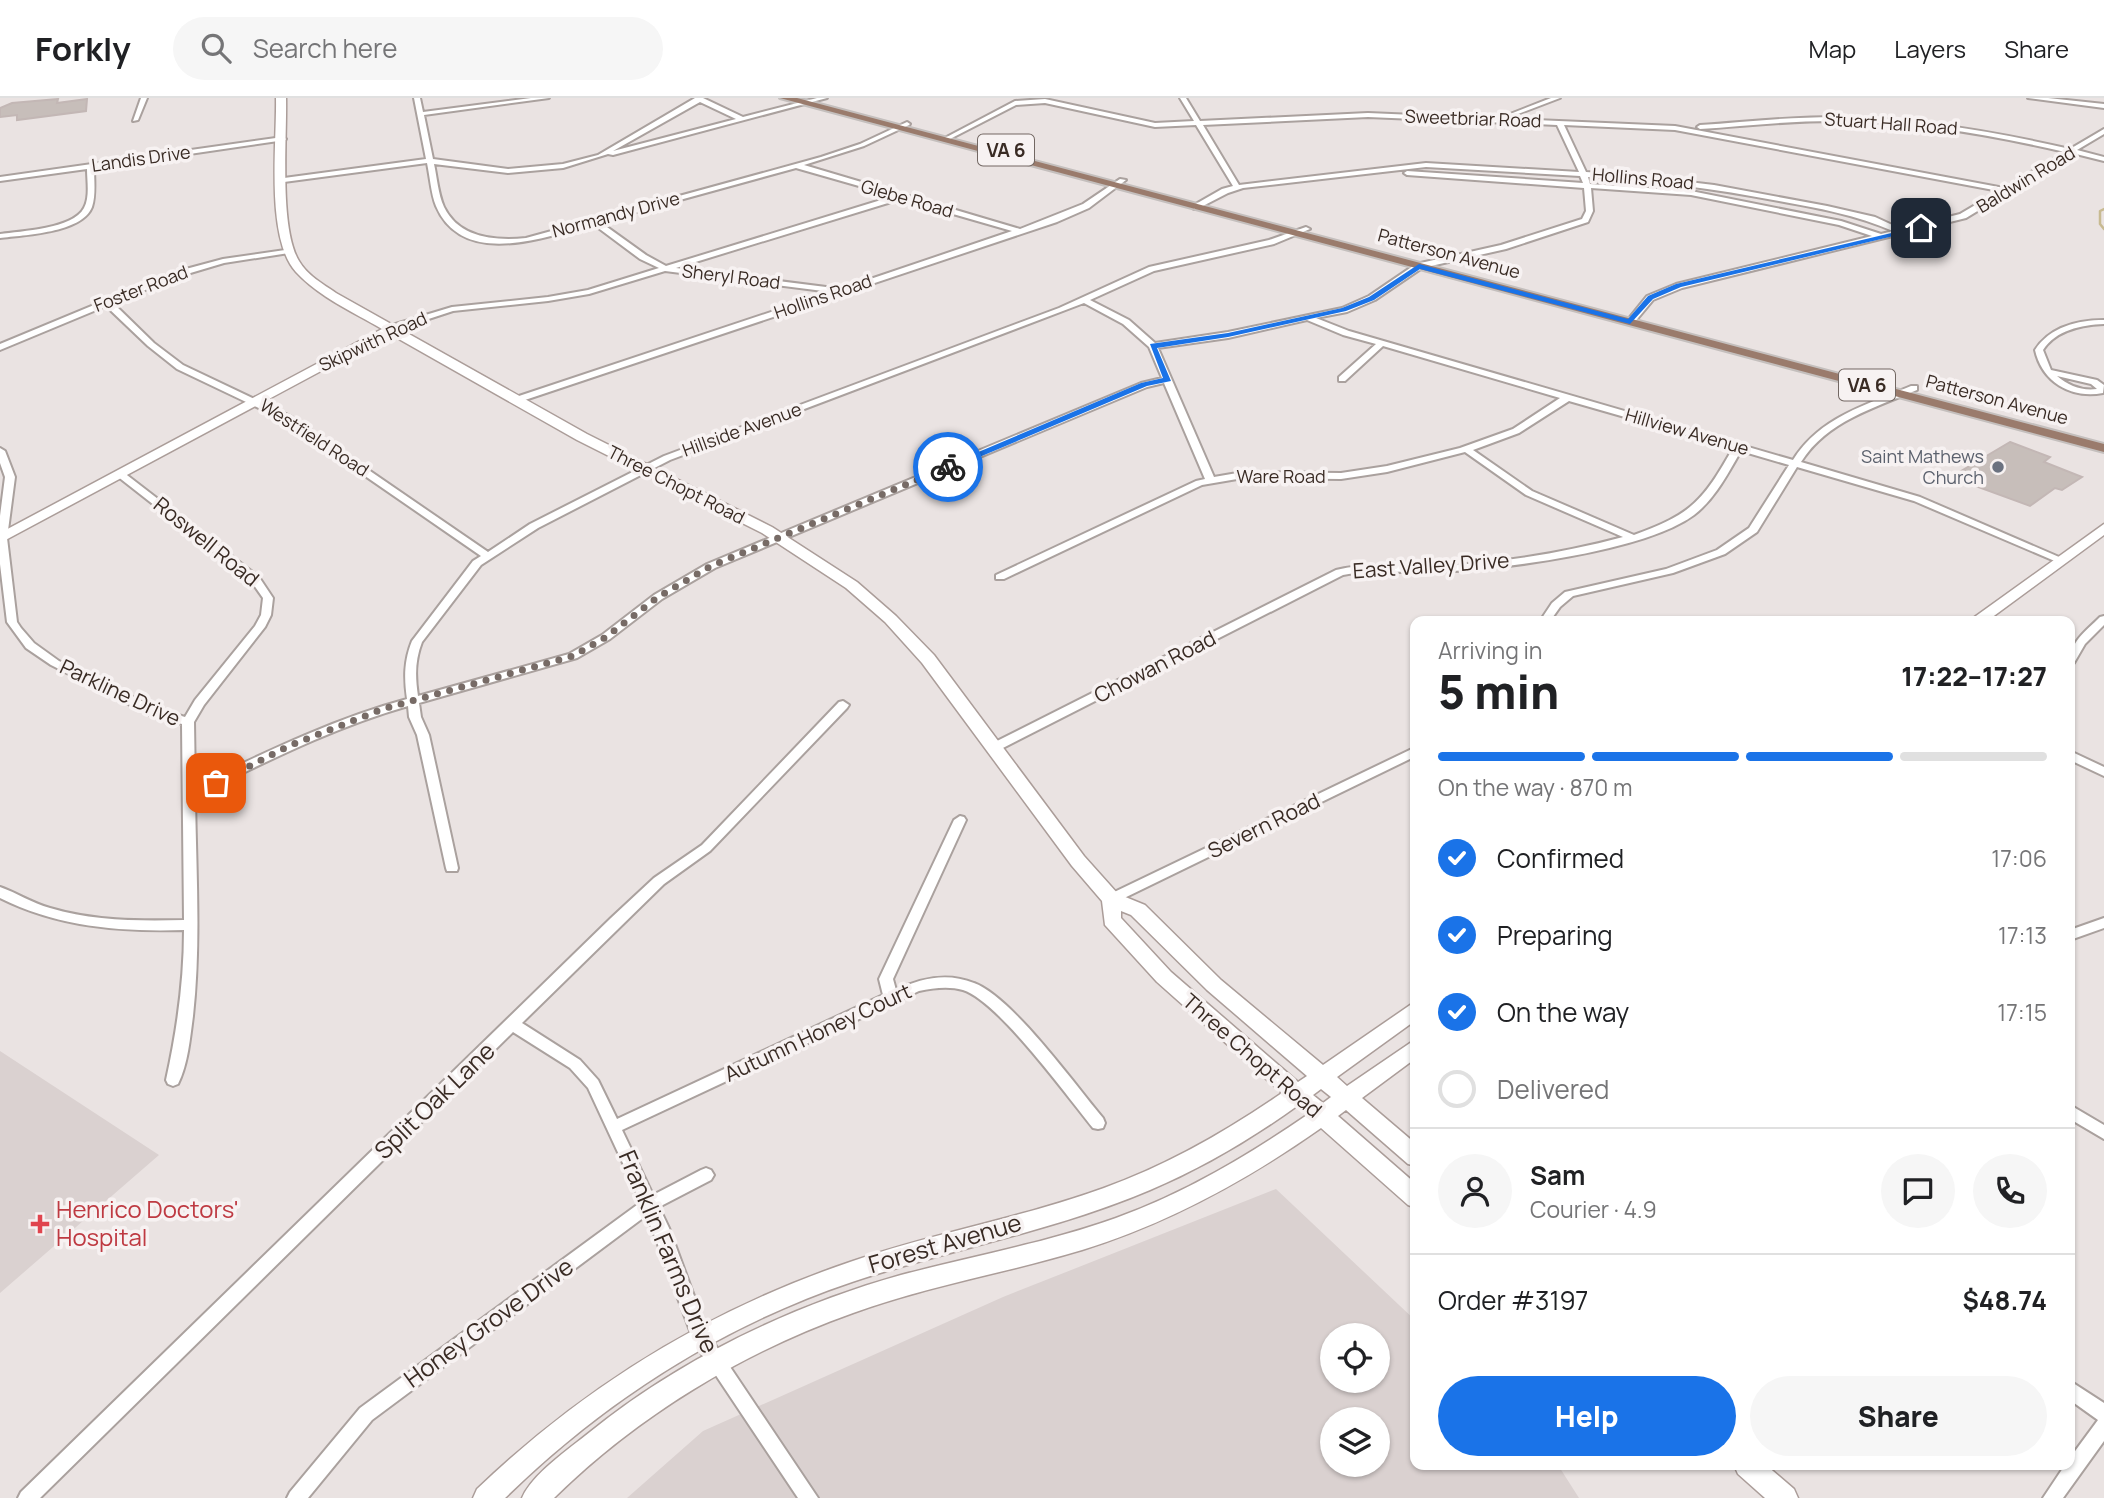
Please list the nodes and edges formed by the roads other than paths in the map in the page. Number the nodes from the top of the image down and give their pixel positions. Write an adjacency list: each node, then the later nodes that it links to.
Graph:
1 (145, 98): 14 (street)
2 (281, 98): 22 (main road, Three Chopt Road)
3 (417, 98): 12 (street, Normandy Drive)
4 (546, 98): 12 (street)
5 (699, 98): 15 (street); 24 (street)
6 (785, 98): 10 (main road, Patterson Avenue / VA 6)
7 (1183, 98): 17 (street)
8 (1557, 98): 13 (street)
9 (2031, 98): 11 (street)
10 (813, 100): 15 (street); 18 (main road, Patterson Avenue / VA 6)
11 (2104, 106)
12 (420, 114): 26 (street, Normandy Drive)
13 (1497, 119): 16 (street, Sweetbriar Road); 17 (street, Sweetbriar Road)
14 (135, 120)
15 (743, 120): 24 (street)
16 (1559, 122): 19 (street, Sweetbriar Road); 30 (street)
17 (1199, 124): 21 (street, Sweetbriar Road); 35 (street)
18 (903, 126): 21 (main road, Patterson Avenue / VA 6); 27 (street, Normandy Drive)
19 (1675, 128): 23 (street, Stuart Hall Road); 36 (street, Sweetbriar Road)
20 (2104, 131): 23 (street, Baldwin Road)
21 (949, 138): 33 (main road, Patterson Avenue / VA 6)
22 (283, 139): 28 (street, Landis Drive); 32 (main road, Three Chopt Road)
23 (2074, 152): 25 (street, Stuart Hall Road); 36 (street, Baldwin Road)
24 (600, 156): 26 (street)
25 (2104, 159)
26 (430, 161): 32 (street); 39 (street, Normandy Drive)
27 (795, 165): 37 (street, Glebe Road); 39 (street, Normandy Drive)
28 (91, 166): 31 (street, Landis Drive); 43 (street)
29 (1379, 171): 30 (street, Hollins Road); 34 (street, Hollins Road); 35 (street, Hollins Road)
30 (1582, 174): 34 (street); 42 (street, Hollins Road)
31 (0, 179)
32 (284, 180): 45 (main road, Three Chopt Road)
33 (1118, 183): 38 (main road, Patterson Avenue / VA 6); 41 (street, Hollins Road)
34 (1587, 184): 44 (street, Hollins Road); 46 (street)
35 (1237, 187): 38 (street, Hollins Road)
36 (2009, 191): 42 (street, Baldwin Road)
37 (900, 197): 41 (street, Glebe Road); 48 (street, Skipwith Road)
38 (1201, 205): 40 (main road, Patterson Avenue / VA 6)
39 (595, 222): 48 (street, Sheryl Road)
40 (1300, 231): 46 (main road, Patterson Avenue / VA 6); 47 (main road, Patterson Avenue / VA 6); 50 (street, Hillside Avenue)
41 (1020, 232): 49 (street, Hollins Road)
42 (1901, 232): 44 (street, Baldwin Road)
43 (0, 236)
44 (1882, 237): 53 (street, Baldwin Road)
45 (289, 251): 51 (street, Foster Road); 55 (main road, Three Chopt Road)
46 (1435, 263): 47 (street); 53 (main road, Patterson Avenue / VA 6)
47 (1419, 266): 52 (street); 53 (main road, Patterson Avenue / VA 6)
48 (666, 269): 49 (street, Sheryl Road); 55 (street, Skipwith Road)
49 (840, 291): 65 (street, Hollins Road)
50 (1084, 300): 57 (street); 72 (street, Hillside Avenue)
51 (107, 302): 58 (street, Foster Road); 64 (street, Westfield Road)
52 (1308, 318): 56 (street, Hillview Avenue); 57 (street)
53 (1633, 319): 62 (main road, Patterson Avenue / VA 6)
54 (2104, 323): 59 (street)
55 (392, 328): 64 (main road, Skipwith Road); 65 (main road, Three Chopt Road)
56 (1381, 344): 61 (street); 63 (street, Hillview Avenue)
57 (1153, 346): 60 (street)
58 (0, 347)
59 (2050, 372): 59 (street)
60 (1168, 379): 74 (street); 76 (street)
61 (1342, 379)
62 (1908, 391): 66 (main road, Patterson Avenue / VA 6); 68 (main road, Patterson Avenue / VA 6); 71 (street)
63 (1567, 397): 67 (street, Hillview Avenue); 69 (street, Ware Road)
64 (257, 400): 73 (main road, Skipwith Road); 79 (street, Westfield Road)
65 (516, 400): 72 (main road, Three Chopt Road)
66 (2104, 438)
67 (1738, 447): 71 (street, Hillview Avenue); 77 (street, East Valley Drive)
68 (2104, 448)
69 (1466, 449): 74 (street, Ware Road); 77 (street)
70 (0, 451): 78 (street, Parkline Drive)
71 (1793, 468): 80 (street, Hillview Avenue); 83 (street)
72 (642, 469): 76 (main road, Three Chopt Road); 79 (street, Hillside Avenue)
73 (120, 474): 78 (main road, Skipwith Road); 89 (street, Roswell Road)
74 (1210, 480): 81 (street, Ware Road)
75 (2102, 531): 80 (main road)
76 (779, 537): 87 (street); 90 (main road, Three Chopt Road)
77 (1632, 537): 82 (street, East Valley Drive)
78 (1, 538): 89 (street, Parkline Drive)
79 (486, 555): 87 (street, Hillside Avenue)
80 (2061, 560): 84 (main road)
81 (1000, 577)
82 (1314, 585): 90 (street, Chowan Road)
83 (1549, 616)
84 (1984, 616)
85 (2104, 619): 86 (street)
86 (2075, 652)
87 (413, 700): 94 (street); 96 (street, Hillside Avenue)
88 (843, 705): 104 (street, Split Oak Lane)
89 (188, 722): 94 (street, Parkline Drive)
90 (995, 747): 98 (main road, Three Chopt Road)
91 (1410, 757): 98 (street, Severn Road)
92 (2075, 758): 93 (street)
93 (2104, 772)
94 (188, 794): 100 (street, Parkline Drive)
95 (960, 820): 102 (street)
96 (452, 868)
97 (0, 892): 100 (street)
98 (1111, 898): 106 (main road, Three Chopt Road); 108 (main road, Three Chopt Road)
99 (2104, 923): 101 (street)
100 (192, 925): 107 (street, Parkline Drive)
101 (2075, 933)
102 (891, 999): 112 (street, Autumn Honey Court); 113 (street, Autumn Honey Court)
103 (1410, 1013): 106 (main road, Forest Avenue)
104 (513, 1025): 113 (street, Franklin Farms Drive); 127 (street, Split Oak Lane)
105 (1410, 1051): 109 (main road, Forest Avenue)
106 (1321, 1077): 108 (main road, Forest Avenue); 109 (main road, Three Chopt Road)
107 (173, 1080)
108 (1297, 1095): 111 (main road, Three Chopt Road); 119 (main road, Forest Avenue)
109 (1346, 1098): 111 (main road, Forest Avenue); 115 (main road, Three Chopt Road)
110 (2075, 1114): 114 (street)
111 (1321, 1116): 117 (main road, Three Chopt Road); 120 (main road, Forest Avenue)
112 (1098, 1123)
113 (614, 1127): 118 (street, Franklin Farms Drive)
114 (2104, 1133)
115 (1410, 1152)
116 (706, 1175): 118 (street, Honey Grove Drive)
117 (1410, 1193)
118 (650, 1204): 119 (street, Franklin Farms Drive); 128 (street, Honey Grove Drive)
119 (701, 1338): 120 (street, Franklin Farms Drive); 129 (main road, Forest Avenue)
120 (718, 1365): 130 (main road, Forest Avenue); 131 (street, Franklin Farms Drive)
121 (2075, 1393): 122 (street)
122 (2104, 1414)
123 (2104, 1426): 124 (street)
124 (2075, 1466)
125 (1753, 1470): 132 (main road)
126 (2072, 1470): 133 (street)
127 (27, 1498)
128 (296, 1498)
129 (486, 1498)
130 (535, 1498)
131 (809, 1498)
132 (1785, 1498)
133 (2052, 1498)

